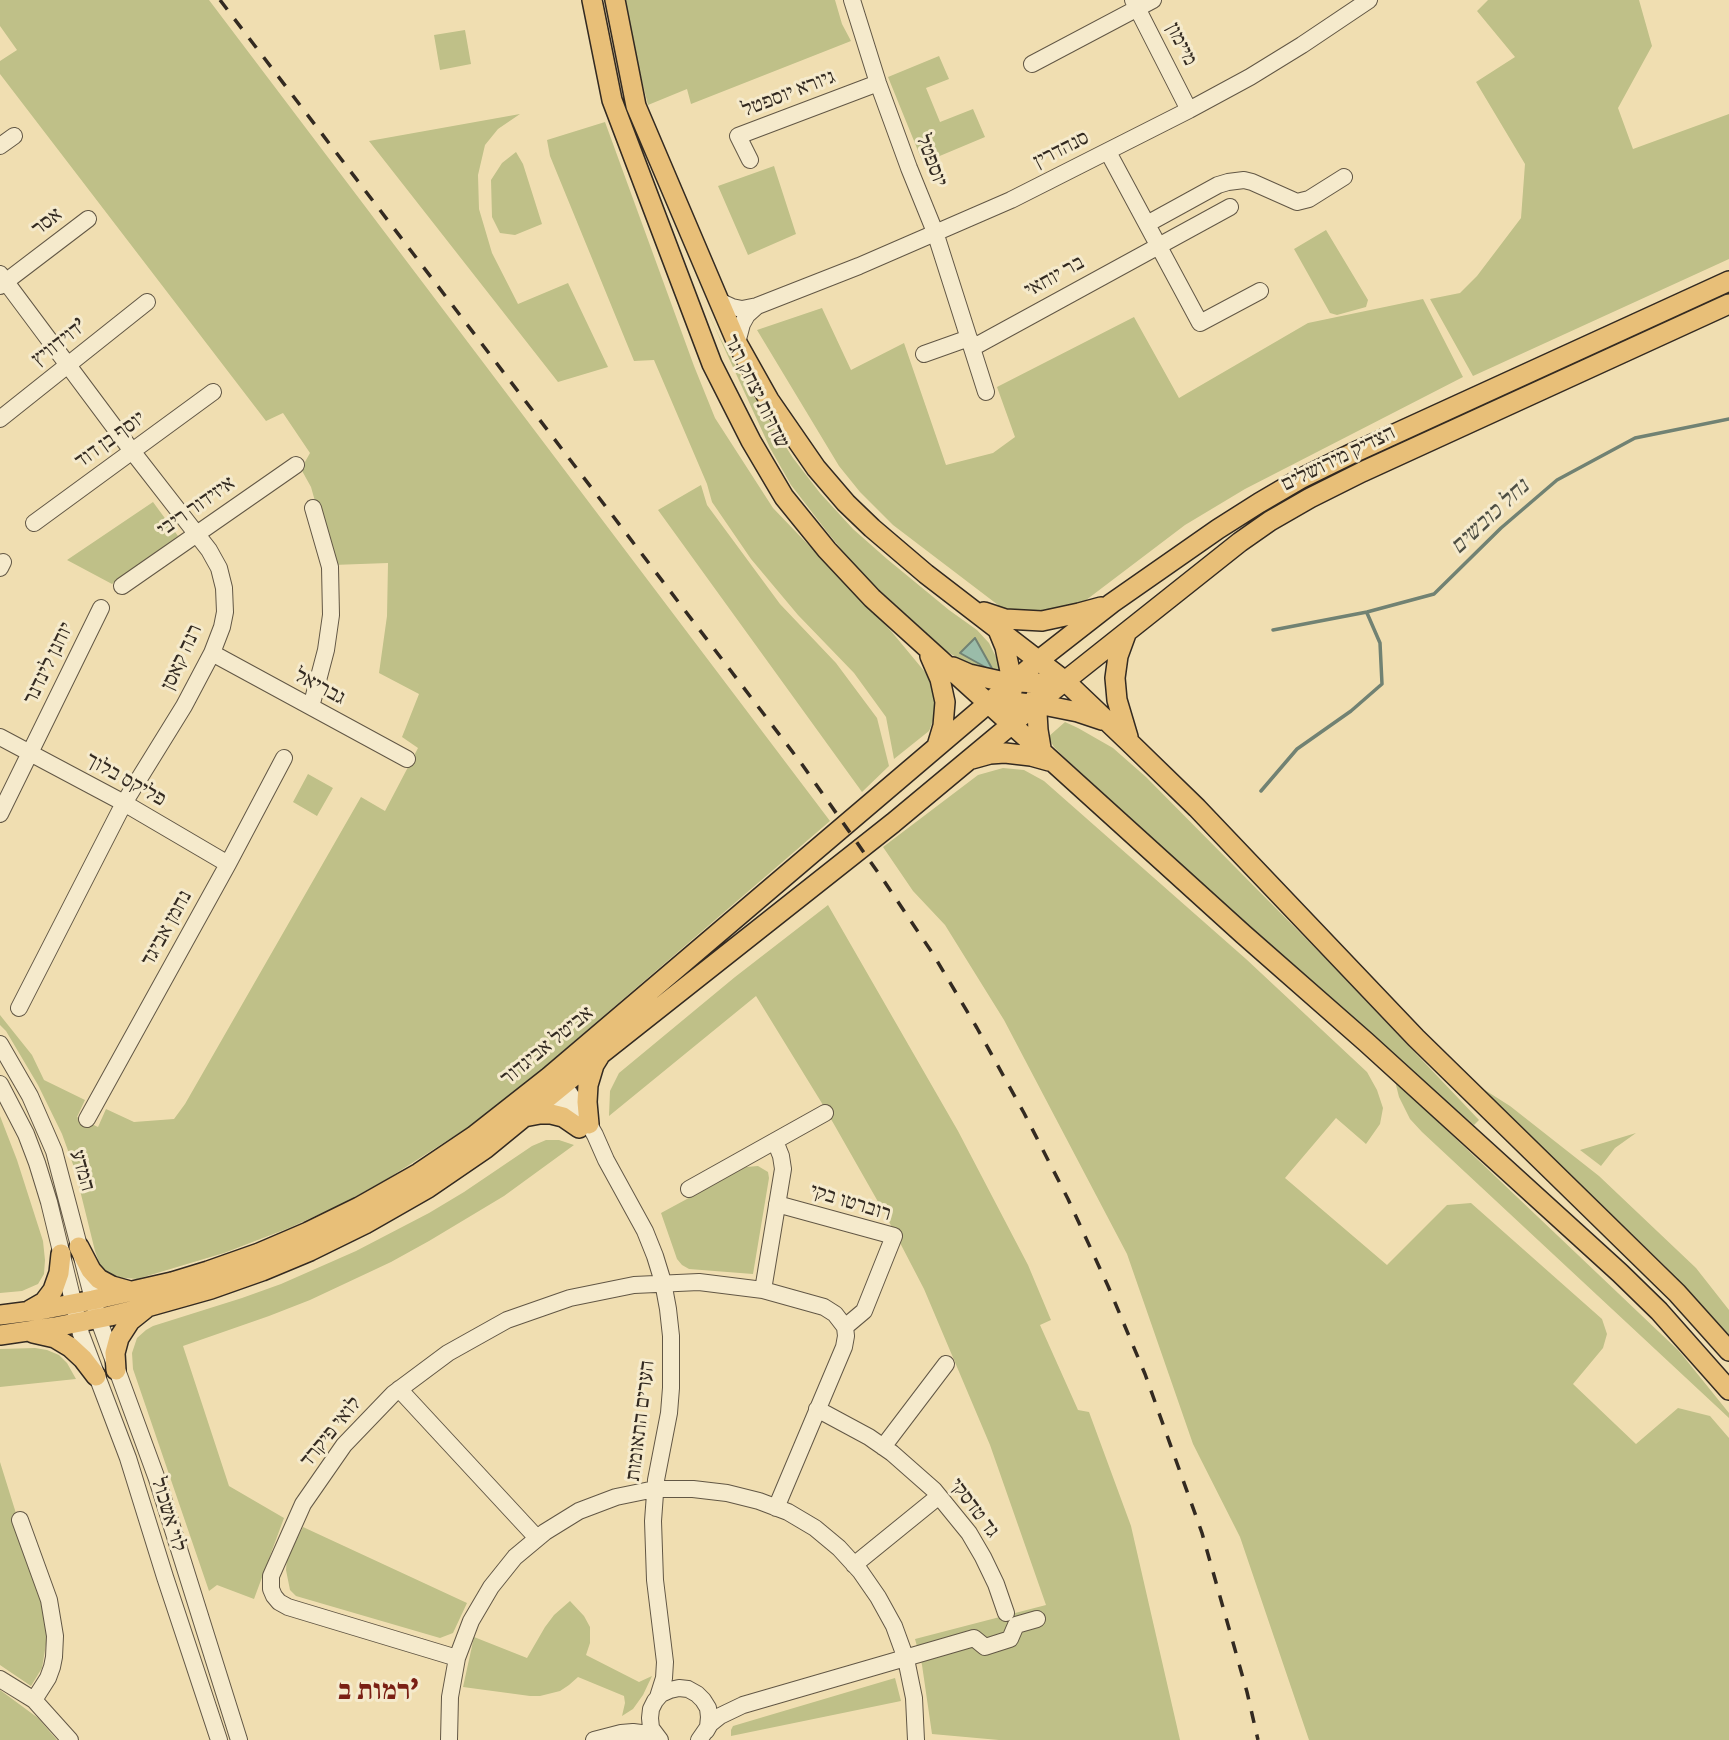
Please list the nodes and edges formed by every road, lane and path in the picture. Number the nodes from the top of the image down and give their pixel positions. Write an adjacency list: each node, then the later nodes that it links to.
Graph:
1 (592, 0): 46 (main road, שדרות יצחק רגר)
2 (615, 0): 23 (main road, שדרות יצחק רגר)
3 (852, 0): 8 (street, יוספטל)
4 (1153, 0): 6 (street)
5 (1369, 0): 9 (street, סנהדרין)
6 (1135, 4): 7 (street); 9 (street, מיימון)
7 (1032, 64)
8 (878, 83): 13 (street, גיורא יוספטל); 18 (street, יוספטל)
9 (1189, 110): 12 (street, סנהדרין)
10 (14, 136): 11 (street)
11 (0, 146)
12 (1108, 152): 17 (street); 18 (street, סנהדרין)
13 (750, 160)
14 (1344, 177): 17 (street)
15 (1230, 207): 19 (street, בר יוחאי)
16 (88, 219): 20 (street, אסר)
17 (1147, 224): 19 (street)
18 (935, 232): 26 (street, סנהדרין); 28 (street, יוספטל)
19 (1158, 246): 22 (street); 28 (street, בר יוחאי)
20 (2, 281): 30 (street, רנה קאסן)
21 (1729, 281): 40 (main road, הצדיק מירושלים)
22 (1260, 291)
23 (719, 301): 26 (street, סנהדרין); 27 (main road, שדרות יצחק רגר)
24 (147, 302): 30 (street, דוידוויץ')
25 (1729, 304): 44 (main road, הצדיק מירושלים)
26 (757, 306): 27 (street)
27 (737, 343): 41 (main road, שדרות יצחק רגר)
28 (970, 343): 29 (street); 32 (street, יוספטל)
29 (924, 354)
30 (68, 365): 33 (street, דוידוויץ'); 34 (street, רנה קאסן)
31 (213, 392): 34 (street, יוסף בן דוד)
32 (986, 392)
33 (0, 419)
34 (132, 451): 37 (street, יוסף בן דוד); 38 (street, רנה קאסן)
35 (296, 465): 38 (street, איזידור ריבי)
36 (313, 508): 53 (street)
37 (34, 523)
38 (197, 534): 39 (street, איזידור ריבי); 45 (street, רנה קאסן)
39 (122, 586)
40 (1112, 603): 41 (main road); 47 (main road, הצדיק מירושלים)
41 (969, 607): 43 (main road, שדרות יצחק רגר)
42 (101, 608): 59 (street, יוחנן לינדנר)
43 (998, 629): 47 (main road, שדרות יצחק רגר); 50 (main road)
44 (1126, 632): 48 (main road, הצדיק מירושלים); 57 (main road)
45 (212, 653): 53 (street, גבריאל); 64 (street, רנה קאסן)
46 (933, 654): 50 (main road); 51 (main road, שדרות יצחק רגר); 58 (main road)
47 (1039, 660): 48 (main road, שדרות יצחק רגר); 49 (main road); 50 (main road, אביטל אביגדור)
48 (1065, 681): 49 (main road); 52 (main road, הצדיק מירושלים); 54 (main road, שדרות יצחק רגר)
49 (1037, 684): 50 (main road); 52 (main road)
50 (1012, 692): 51 (main road, אביטל אביגדור); 52 (main road); 55 (main road)
51 (987, 703): 55 (main road, שדרות יצחק רגר); 58 (main road, אביטל אביגדור)
52 (1036, 704): 54 (main road); 55 (main road, הצדיק מירושלים); 61 (main road)
53 (311, 707): 62 (street, גבריאל)
54 (1110, 723): 57 (main road, שדרות יצחק רגר)
55 (1010, 725): 61 (main road, שדרות יצחק רגר); 63 (main road, אביטל אביגדור)
56 (0, 737): 59 (street, פליקס בלוך)
57 (1129, 742): 90 (main road, שדרות יצחק רגר)
58 (937, 746): 71 (main road, אביטל אביגדור)
59 (30, 753): 64 (street, פליקס בלוך); 65 (street, יוחנן לינדנר)
60 (284, 758): 66 (street, נחמן אביגד)
61 (1047, 758): 63 (main road); 95 (main road, שדרות יצחק רגר)
62 (407, 759)
63 (968, 761): 69 (main road, אביטל אביגדור)
64 (124, 803): 66 (street, פליקס בלוך); 67 (street, רנה קאסן)
65 (0, 814)
66 (228, 864): 74 (street, נחמן אביגד)
67 (19, 1008)
68 (0, 1044): 79 (street, המדע)
69 (601, 1054): 71 (main road, אביטל אביגדור); 75 (main road)
70 (0, 1084): 79 (street, המדע)
71 (555, 1084): 73 (main road, אביטל אביגדור); 75 (street, הערים התאומות); 82 (main road, אביטל אביגדור)
72 (825, 1113): 76 (street)
73 (523, 1117): 75 (main road); 83 (main road, אביטל אביגדור)
74 (87, 1119)
75 (584, 1126): 80 (street, הערים התאומות)
76 (775, 1141): 77 (street); 78 (street)
77 (689, 1189)
78 (777, 1204): 81 (street); 88 (street, רוברטו בקי)
79 (70, 1250): 82 (main road); 84 (street, המדע); 85 (street, המדע); 87 (main road)
80 (663, 1284): 81 (street); 94 (street, לואי פיקרד); 98 (street, הערים התאומות)
81 (763, 1290): 88 (street)
82 (135, 1291): 84 (main road, אביטל אביגדור)
83 (147, 1307): 84 (main road, אביטל אביגדור); 92 (main road)
84 (96, 1309): 85 (main road, אביטל אביגדור); 92 (street, לוי אשכול)
85 (75, 1313): 87 (main road, אביטל אביגדור); 93 (street, לוי אשכול)
86 (0, 1315): 87 (main road, אביטל אביגדור)
87 (22, 1323): 89 (main road, אביטל אביגדור); 93 (main road)
88 (845, 1327): 96 (street)
89 (0, 1335)
90 (1729, 1351)
91 (946, 1364): 97 (street)
92 (116, 1370): 118 (street, לוי אשכול)
93 (96, 1376): 117 (street, לוי אשכול)
94 (399, 1389): 102 (street); 106 (street, לואי פיקרד)
95 (1729, 1390)
96 (817, 1409): 97 (street, גד טדסקי); 100 (street)
97 (883, 1447): 99 (street, גד טדסקי)
98 (655, 1489): 100 (street); 102 (street); 107 (street, הערים התאומות)
99 (939, 1496): 103 (street); 104 (street, גד טדסקי)
100 (776, 1508): 103 (street)
101 (20, 1520): 111 (street)
102 (537, 1538): 106 (street)
103 (854, 1565): 108 (street)
104 (1006, 1613)
105 (1037, 1619): 108 (street)
106 (457, 1658): 119 (street)
107 (665, 1658): 110 (street); 112 (street)
108 (906, 1658): 113 (street); 122 (street)
109 (0, 1679): 111 (street)
110 (694, 1693): 112 (street); 113 (street); 115 (street)
111 (34, 1700): 116 (street)
112 (655, 1701): 114 (street); 121 (street)
113 (743, 1704): 115 (street)
114 (621, 1733): 120 (street); 121 (street)
115 (702, 1737)
116 (70, 1740)
117 (219, 1740)
118 (239, 1740)
119 (449, 1740)
120 (594, 1740)
121 (659, 1740)
122 (916, 1740)

